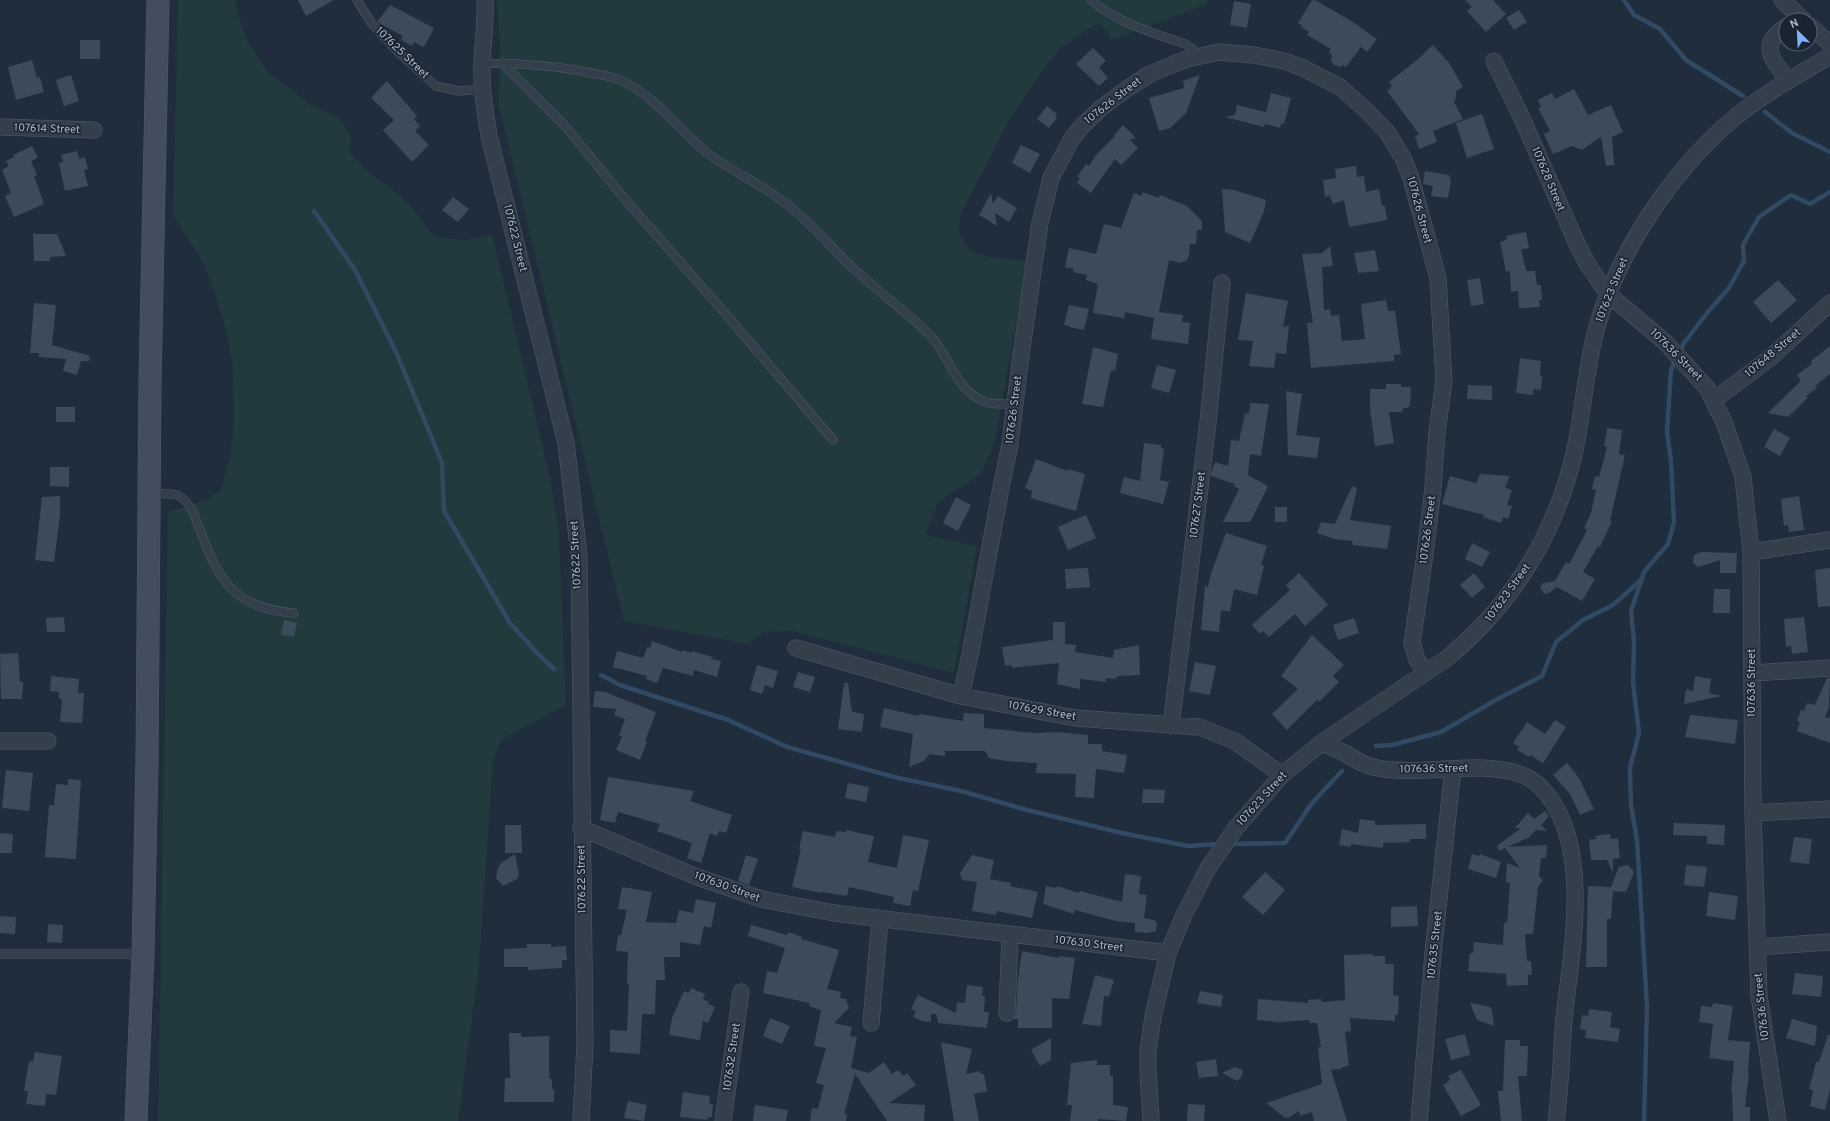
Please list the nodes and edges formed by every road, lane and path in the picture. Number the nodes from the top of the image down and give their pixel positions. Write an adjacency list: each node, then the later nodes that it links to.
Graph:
1 (158, 0): 25 (main road)
2 (357, 0): 16 (lane, 107625 Street)
3 (486, 0): 13 (street, 107622 Street)
4 (1090, 0): 11 (lane)
5 (1782, 0): 6 (street)
6 (1795, 12)
7 (1778, 32): 15 (street)
8 (1818, 33): 9 (street)
9 (1830, 44)
10 (1830, 56): 15 (street, 107623 Street)
11 (1196, 57): 23 (street, 107626 Street); 31 (street, 107626 Street)
12 (1494, 61): 20 (street, 107628 Street)
13 (482, 63): 14 (lane); 16 (street, 107622 Street)
14 (502, 63): 23 (lane); 24 (lane)
15 (1789, 80): 20 (street, 107623 Street)
16 (483, 89): 42 (street, 107622 Street)
17 (0, 127): 18 (street, 107614 Street)
18 (94, 130)
19 (1222, 283): 34 (street, 107627 Street)
20 (1608, 294): 22 (street, 107636 Street); 31 (street, 107623 Street)
21 (1830, 303): 22 (street, 107648 Street)
22 (1714, 400): 27 (street, 107636 Street)
23 (1014, 404): 33 (street, 107626 Street)
24 (833, 440)
25 (149, 494): 28 (lane); 48 (main road)
26 (1830, 540): 27 (street)
27 (1751, 552): 32 (street, 107636 Street)
28 (294, 613)
29 (796, 648): 33 (street, 107629 Street)
30 (1830, 668): 32 (street)
31 (1426, 672): 37 (street, 107623 Street)
32 (1753, 673): 41 (street, 107636 Street)
33 (960, 696): 34 (street, 107629 Street)
34 (1171, 726): 39 (street, 107629 Street)
35 (0, 741): 36 (street)
36 (48, 741)
37 (1321, 742): 38 (street, 107636 Street); 39 (street, 107623 Street)
38 (1453, 769): 57 (street, 107635 Street); 58 (street, 107636 Street)
39 (1282, 775): 49 (street, 107623 Street)
40 (1830, 809): 41 (street)
41 (1753, 813): 46 (street, 107636 Street)
42 (581, 828): 43 (street, 107630 Street); 54 (street, 107622 Street)
43 (880, 918): 44 (street, 107630 Street); 52 (street)
44 (1010, 935): 49 (street, 107630 Street); 51 (street)
45 (1830, 942): 46 (street)
46 (1757, 947): 59 (street, 107636 Street)
47 (0, 954): 48 (lane)
48 (143, 954): 53 (main road)
49 (1168, 954): 56 (street, 107623 Street)
50 (742, 992): 55 (street, 107632 Street)
51 (1007, 1014)
52 (871, 1023)
53 (136, 1121)
54 (581, 1121)
55 (722, 1121)
56 (1151, 1121)
57 (1419, 1121)
58 (1556, 1121)
59 (1778, 1121)

